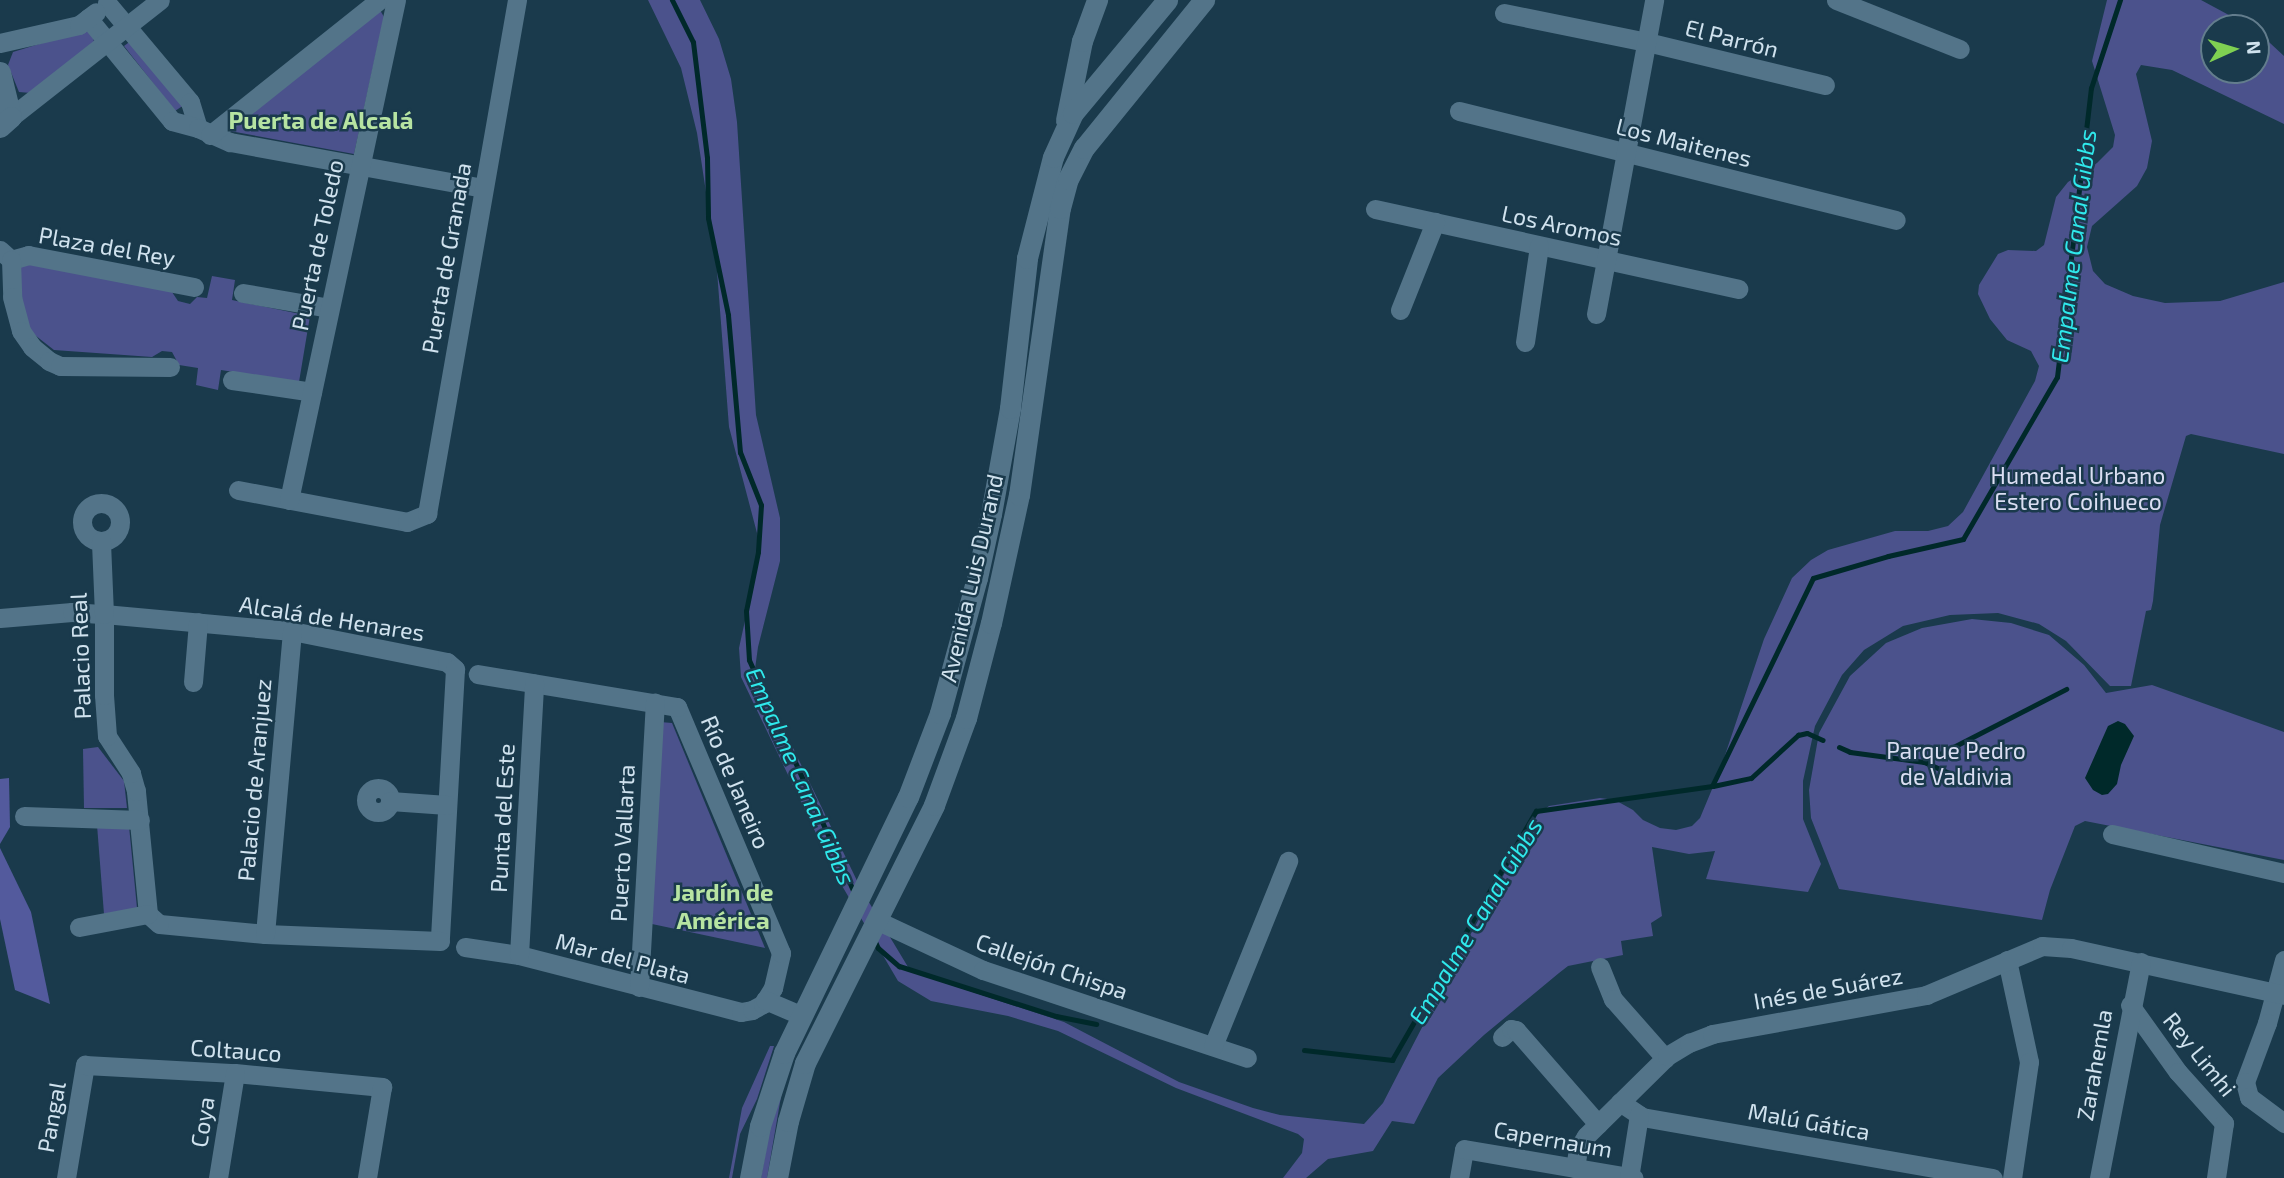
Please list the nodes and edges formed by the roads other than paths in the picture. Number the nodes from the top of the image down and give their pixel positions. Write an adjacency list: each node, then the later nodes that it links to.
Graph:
1 (160, 0): 13 (street)
2 (379, 0): 23 (street)
3 (396, 0): 25 (street, Puerta de Toledo)
4 (517, 0): 26 (street, Puerta de Granada)
5 (1097, 0): 22 (street)
6 (1167, 0): 22 (street, Avenida Luis Durand)
7 (1204, 0): 45 (street, Avenida Luis Durand)
8 (1654, 0): 15 (street)
9 (109, 2): 12 (street); 13 (street)
10 (1846, 2): 17 (street)
11 (1504, 13): 15 (street, El Parrón)
12 (88, 18): 14 (street); 16 (street)
13 (127, 27): 14 (street); 23 (street)
14 (107, 41): 21 (street); 23 (street)
15 (1647, 42): 19 (street, El Parrón); 24 (street)
16 (0, 43)
17 (1960, 50)
18 (0, 72): 21 (street)
19 (1825, 85)
20 (1459, 111): 24 (street, Los Maitenes)
21 (5, 122)
22 (1066, 123): 43 (street, Avenida Luis Durand)
23 (204, 131): 25 (street)
24 (1626, 153): 28 (street, Los Maitenes); 32 (street)
25 (358, 167): 26 (street); 36 (street, Puerta de Toledo)
26 (482, 188): 46 (street, Puerta de Granada)
27 (1376, 209): 29 (street, Los Aromos)
28 (1896, 220)
29 (1435, 222): 30 (street, Los Aromos); 37 (street)
30 (1539, 246): 32 (street, Los Aromos); 39 (street)
31 (6, 255): 33 (street, Plaza del Rey); 40 (street, Plaza del Rey)
32 (1606, 260): 34 (street, Los Aromos); 38 (street)
33 (194, 287)
34 (1738, 289)
35 (243, 293): 36 (street)
36 (329, 308): 42 (street, Puerta de Toledo)
37 (1400, 310)
38 (1596, 314)
39 (1525, 342)
40 (170, 367)
41 (232, 380): 42 (street)
42 (312, 392): 46 (street, Puerta de Toledo)
43 (999, 466): 45 (street); 77 (street, Avenida Luis Durand)
44 (238, 490): 46 (street)
45 (1019, 495): 64 (street, Avenida Luis Durand)
46 (289, 500)
47 (101, 541): 48 (street, Palacio Real)
48 (104, 614): 49 (street, Alcalá de Henares); 50 (street, Alcalá de Henares); 59 (street, Palacio Real)
49 (0, 618)
50 (198, 622): 51 (street, Alcalá de Henares); 53 (street)
51 (292, 631): 57 (street, Alcalá de Henares); 66 (street, Palacio de Aranjuez)
52 (478, 674): 54 (street, Río de Janeiro)
53 (193, 682)
54 (534, 682): 55 (street, Río de Janeiro); 68 (street, Punta del Este)
55 (655, 702): 73 (street, Puerto Vallarta); 74 (street, Río de Janeiro)
56 (390, 801): 57 (street)
57 (447, 805): 66 (street)
58 (24, 816): 59 (street)
59 (139, 820): 63 (street, Palacio Real)
60 (2112, 834): 62 (street)
61 (1288, 861): 80 (street)
62 (2284, 873)
63 (153, 919): 65 (street); 66 (street)
64 (878, 921): 78 (street, Avenida Luis Durand); 80 (street, Callejón Chispa)
65 (79, 927)
66 (265, 934)
67 (465, 947): 68 (street, Mar del Plata)
68 (519, 956): 73 (street, Mar del Plata)
69 (2007, 960): 71 (street, Inés de Suárez); 82 (street, Inés de Suárez); 99 (street)
70 (2284, 960): 75 (street)
71 (2141, 962): 75 (street, Inés de Suárez); 76 (street, Zarahemla)
72 (1600, 967): 82 (street)
73 (639, 987): 74 (street, Mar del Plata)
74 (769, 994): 77 (street)
75 (2279, 994): 87 (street)
76 (2130, 1005): 100 (street, Zarahemla); 101 (street, Rey Limhi)
77 (804, 1009): 78 (street); 94 (street, Avenida Luis Durand)
78 (824, 1026): 95 (street, Avenida Luis Durand)
79 (1502, 1037): 88 (street)
80 (1213, 1046): 81 (street, Callejón Chispa)
81 (1247, 1058)
82 (1665, 1058): 85 (street, Inés de Suárez)
83 (85, 1065): 84 (street, Coltauco); 91 (street, Pangal)
84 (235, 1073): 92 (street, Coya); 93 (street, Coltauco)
85 (1620, 1102): 86 (street, Malú Gática); 88 (street, Inés de Suárez)
86 (1639, 1115): 97 (street); 98 (street, Malú Gática)
87 (2284, 1123)
88 (1598, 1124): 89 (street, Inés de Suárez)
89 (1575, 1168): 90 (street, Capernaum); 97 (street, Capernaum)
90 (1544, 1170): 96 (street, Capernaum)
91 (66, 1178)
92 (218, 1178)
93 (367, 1178)
94 (750, 1178)
95 (777, 1178)
96 (1460, 1178)
97 (1631, 1178)
98 (1993, 1178)
99 (2012, 1178)
100 (2099, 1178)
101 (2216, 1178)

